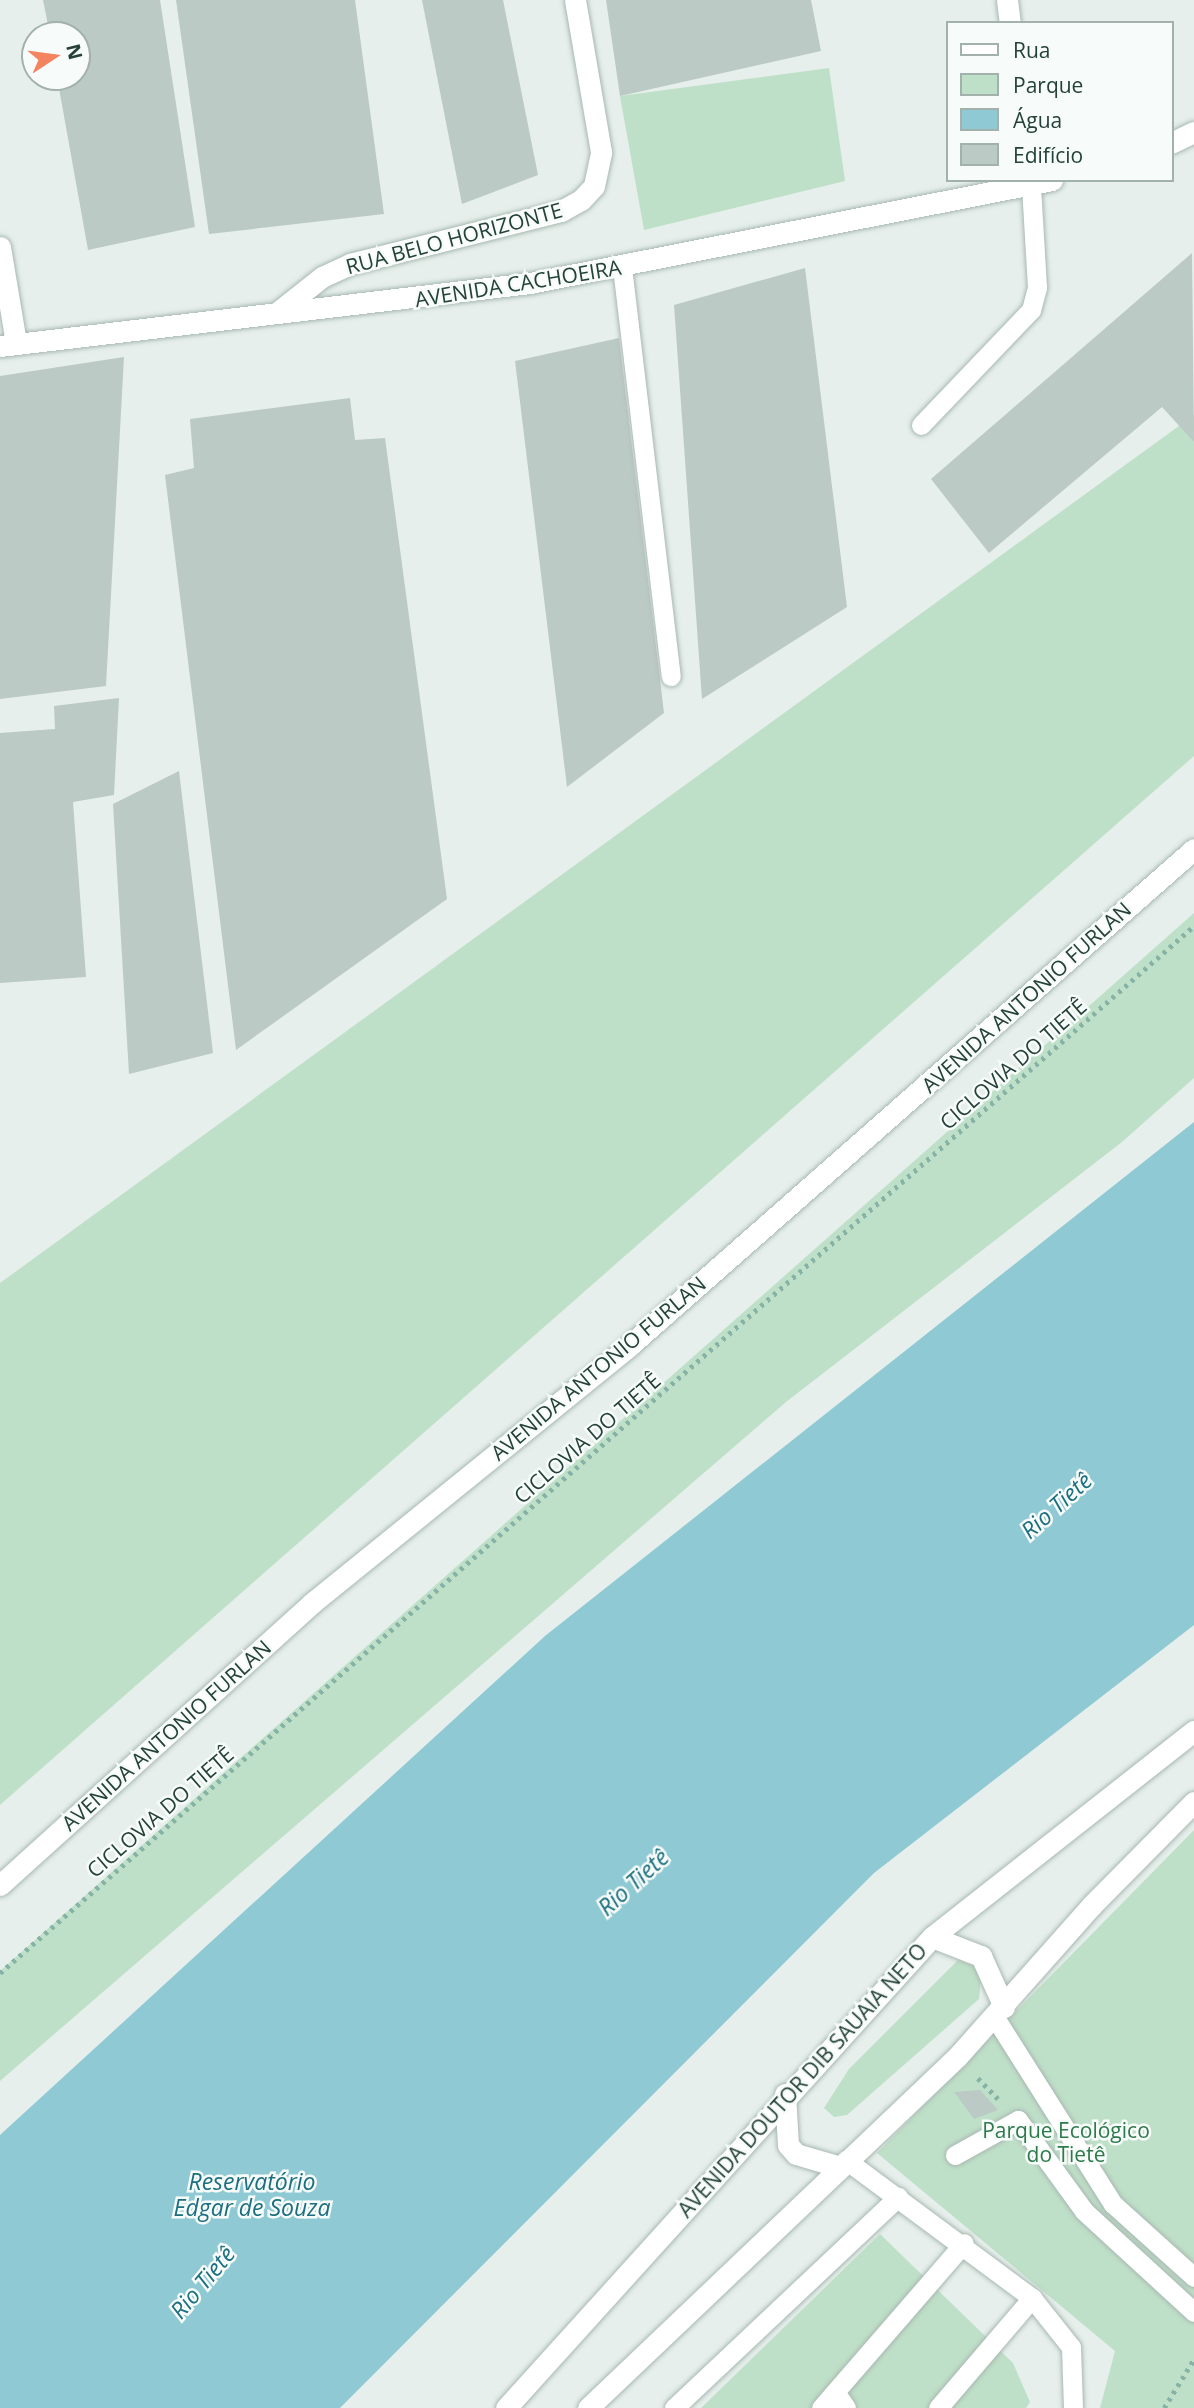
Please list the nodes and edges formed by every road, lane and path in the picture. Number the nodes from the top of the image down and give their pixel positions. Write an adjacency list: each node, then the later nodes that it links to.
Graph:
1 (575, 0): 9 (main road, RUA BELO HORIZONTE)
2 (1007, 0): 3 (main road)
3 (1010, 21)
4 (1194, 132): 5 (main road)
5 (1173, 142)
6 (1030, 183): 8 (main road, AVENIDA CACHOEIRA); 11 (lane)
7 (0, 247): 10 (main road)
8 (622, 267): 9 (main road, AVENIDA CACHOEIRA); 12 (lane)
9 (278, 313): 10 (main road, AVENIDA CACHOEIRA)
10 (8, 344)
11 (921, 425)
12 (671, 676)
13 (1194, 849): 17 (main road, AVENIDA ANTONIO FURLAN)
14 (1194, 926): 19 (path, CICLOVIA DO TIETÊ)
15 (1194, 1731): 18 (main road, AVENIDA DOUTOR DIB SAUAIA NETO)
16 (1194, 1802): 20 (main road)
17 (0, 1885)
18 (932, 1937): 20 (main road); 22 (main road, AVENIDA DOUTOR DIB SAUAIA NETO)
19 (0, 1973)
20 (999, 2012): 21 (main road); 28 (lane)
21 (957, 2057): 23 (path); 25 (main road)
22 (785, 2094): 25 (main road); 33 (main road, AVENIDA DOUTOR DIB SAUAIA NETO)
23 (1018, 2120): 24 (lane); 30 (lane)
24 (955, 2155)
25 (841, 2163): 26 (lane); 34 (main road)
26 (898, 2197): 27 (lane); 35 (lane)
27 (964, 2244): 29 (lane); 32 (lane)
28 (1194, 2277)
29 (1032, 2298): 37 (lane); 38 (lane)
30 (1194, 2312)
31 (1194, 2359): 39 (path)
32 (840, 2400): 36 (lane)
33 (506, 2408)
34 (587, 2408)
35 (674, 2408)
36 (821, 2408)
37 (938, 2408)
38 (1073, 2408)
39 (1164, 2408)

